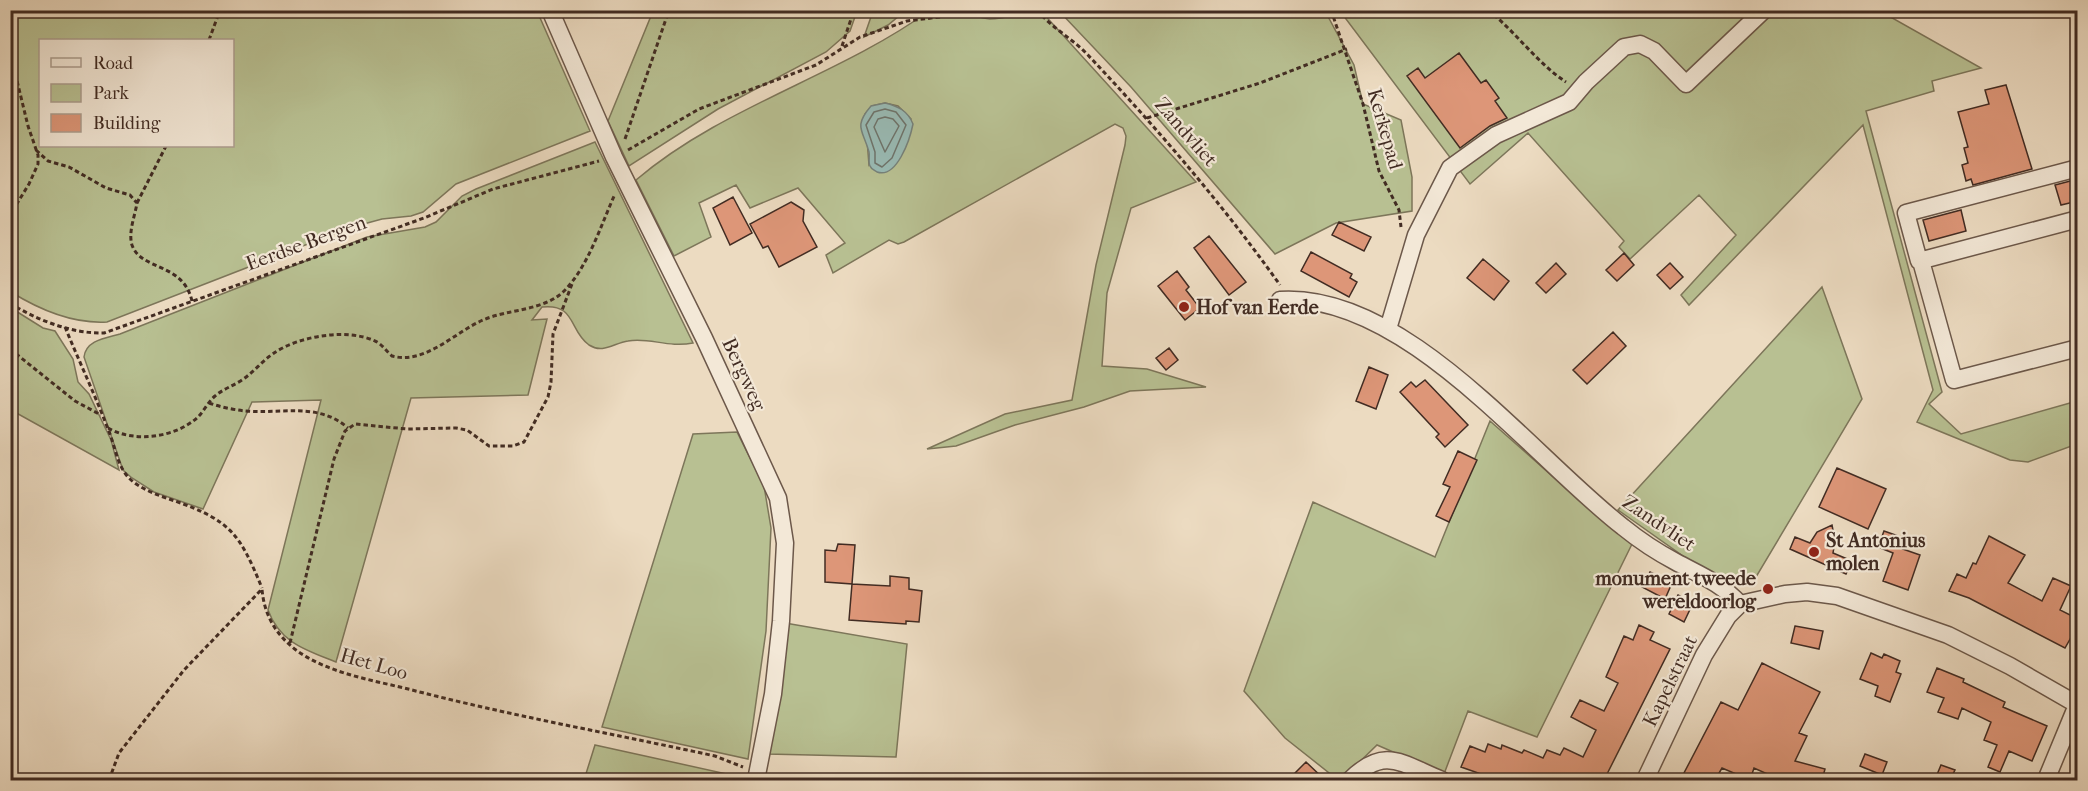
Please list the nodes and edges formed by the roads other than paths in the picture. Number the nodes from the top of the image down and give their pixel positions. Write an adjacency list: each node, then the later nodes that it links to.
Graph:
1 (550, 10): 11 (street, Bergweg)
2 (1764, 10): 7 (street)
3 (2078, 168): 5 (street)
4 (2078, 219): 5 (street)
5 (1921, 261): 8 (street)
6 (1284, 297): 7 (street, Zandvliet)
7 (1388, 329): 9 (street, Zandvliet)
8 (2078, 348)
9 (1740, 604): 10 (street); 14 (street, Kapelstraat)
10 (2078, 705): 15 (street)
11 (756, 778)
12 (1350, 780): 13 (street)
13 (1442, 780)
14 (1645, 780)
15 (2046, 780)

